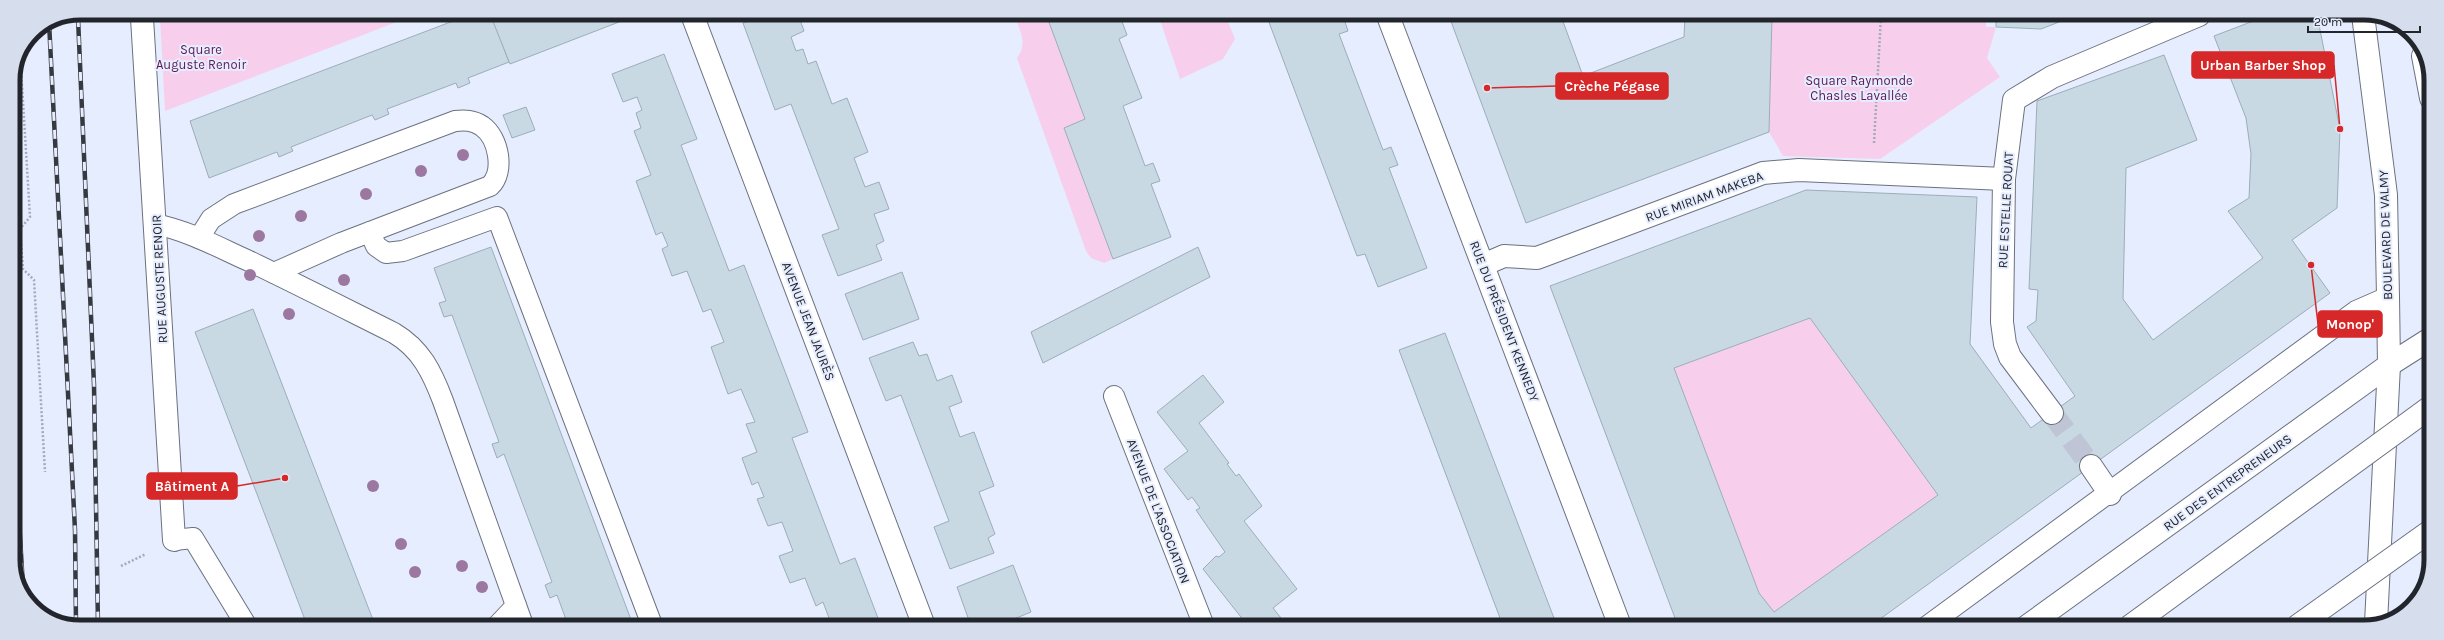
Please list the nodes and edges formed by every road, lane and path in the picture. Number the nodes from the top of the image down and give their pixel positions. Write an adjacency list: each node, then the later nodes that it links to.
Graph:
1 (142, 20): 10 (main road, RUE AUGUSTE RENOIR)
2 (694, 20): 34 (main road, AVENUE JEAN JAURÈS)
3 (1390, 20): 15 (main road, RUE DU PRÉSIDENT KENNEDY)
4 (1881, 20): 8 (path)
5 (2188, 20): 9 (main road, RUE ESTELLE ROUAT)
6 (2365, 20): 17 (main road, BOULEVARD DE VALMY)
7 (21, 68): 11 (path)
8 (1872, 173): 9 (main road, RUE MIRIAM MAKEBA); 15 (main road, RUE MIRIAM MAKEBA)
9 (2004, 179): 22 (main road, RUE ESTELLE ROUAT)
10 (155, 224): 14 (lane); 27 (main road, RUE AUGUSTE RENOIR)
11 (20, 229)
12 (20, 229): 24 (path)
13 (370, 232): 14 (lane); 16 (lane); 33 (lane)
14 (199, 238): 16 (lane)
15 (1483, 265): 36 (main road, RUE DU PRÉSIDENT KENNEDY)
16 (274, 273): 28 (lane)
17 (2388, 297): 19 (main road, BOULEVARD DE VALMY); 25 (lane)
18 (2424, 343): 19 (main road, RUE DES ENTREPRENEURS)
19 (2389, 365): 29 (main road, BOULEVARD DE VALMY); 38 (main road, RUE DES ENTREPRENEURS)
20 (1114, 396): 35 (lane, AVENUE DE L'ASSOCIATION)
21 (2424, 412): 39 (main road, bridge)
22 (2052, 413)
23 (2091, 466): 25 (main road)
24 (45, 472)
25 (2110, 494): 37 (lane)
26 (2424, 536): 40 (main road, bridge)
27 (174, 540): 30 (lane)
28 (516, 606): 31 (lane); 32 (lane)
29 (2376, 618)
30 (243, 620)
31 (503, 620)
32 (521, 620)
33 (650, 620)
34 (922, 620)
35 (1202, 620)
36 (1618, 620)
37 (1936, 620)
38 (2036, 620)
39 (2139, 620)
40 (2306, 620)

